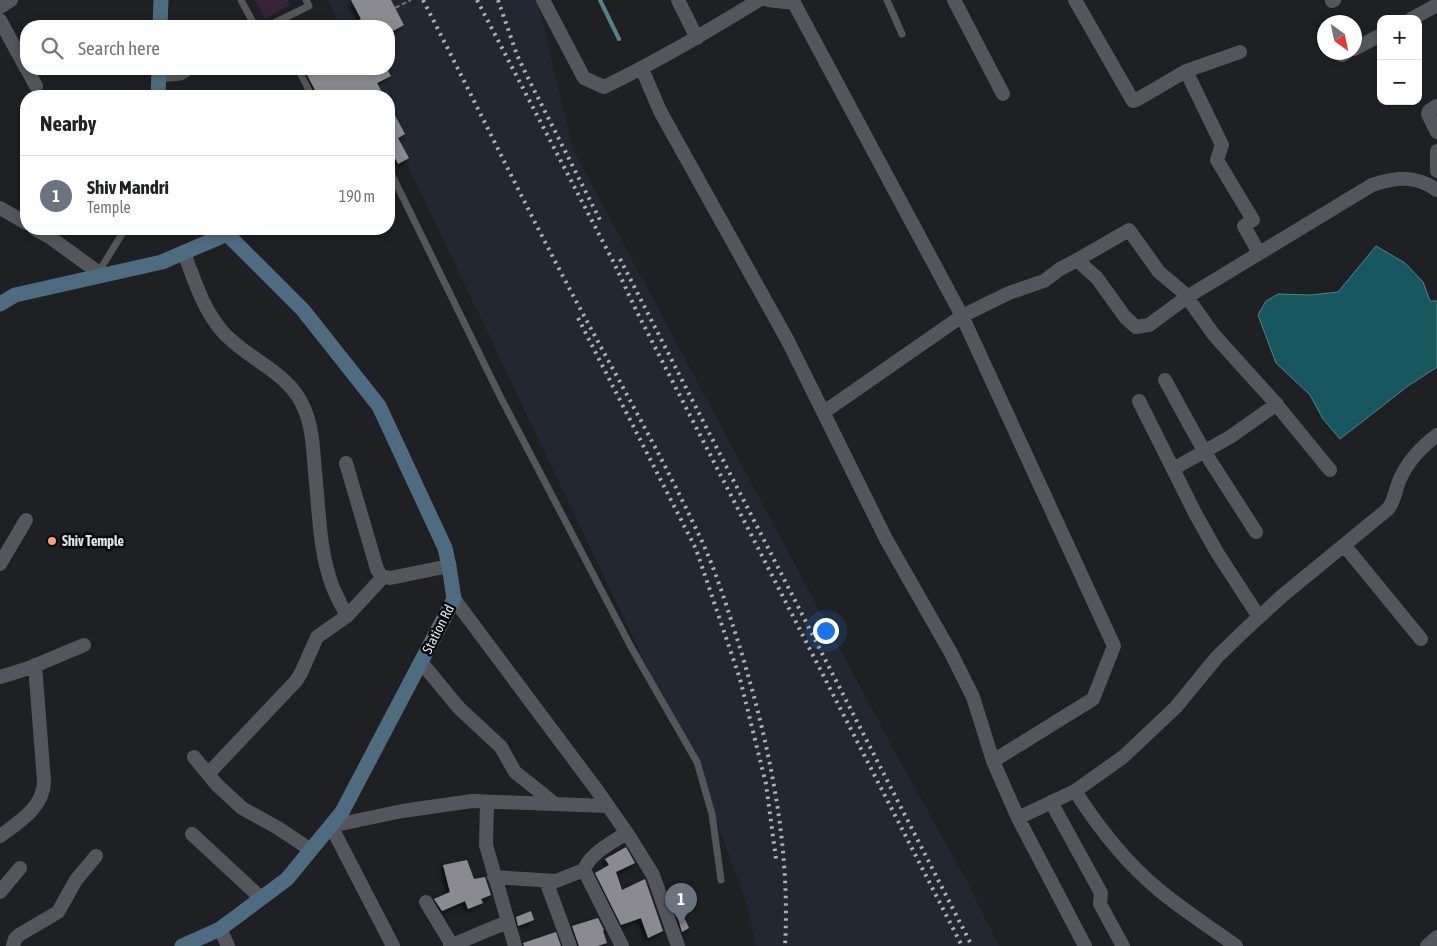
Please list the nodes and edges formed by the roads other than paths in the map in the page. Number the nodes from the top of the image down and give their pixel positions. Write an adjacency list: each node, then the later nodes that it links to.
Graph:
1 (11, 0): 14 (street)
2 (161, 0): 17 (street)
3 (241, 0): 18 (lane)
4 (306, 0): 19 (lane)
5 (543, 0): 26 (street)
6 (678, 0): 22 (street)
7 (759, 0): 22 (street)
8 (768, 0): 12 (street)
9 (887, 0): 20 (lane)
10 (954, 0): 36 (street)
11 (1075, 0): 27 (street)
12 (794, 2): 55 (street)
13 (1437, 5): 15 (street)
14 (0, 7)
15 (1418, 15)
16 (0, 20): 25 (street)
17 (160, 20)
18 (252, 20)
19 (282, 20)
20 (902, 34)
21 (1377, 37): 23 (street)
22 (697, 38): 26 (street)
23 (1362, 45)
24 (1240, 52): 27 (street)
25 (20, 57)
26 (642, 69): 59 (street)
27 (1186, 71): 50 (street)
28 (30, 75): 33 (street)
29 (159, 75): 34 (street)
30 (166, 75): 31 (lane)
31 (184, 75)
32 (301, 75): 35 (lane)
33 (36, 86)
34 (158, 90)
35 (309, 90)
36 (1003, 94)
37 (1437, 106): 38 (street)
38 (1437, 132)
39 (1437, 151): 40 (street)
40 (1437, 171)
41 (395, 181): 97 (lane)
42 (1437, 190): 50 (street)
43 (0, 208): 44 (street)
44 (20, 220)
45 (46, 235): 52 (street)
46 (122, 235): 52 (lane)
47 (218, 235): 49 (street)
48 (233, 235): 69 (street, Station Rd)
49 (184, 253): 52 (street); 72 (street)
50 (1259, 253): 53 (street)
51 (1077, 260): 53 (street); 53 (street); 55 (street)
52 (100, 274): 54 (street)
53 (1187, 297): 58 (street)
54 (0, 304)
55 (962, 316): 59 (street); 80 (street)
56 (1166, 380): 61 (street)
57 (1139, 401): 63 (street)
58 (1277, 404): 61 (street); 64 (street)
59 (824, 412): 80 (street)
60 (1437, 436): 67 (street)
61 (1204, 451): 63 (street); 66 (street)
62 (346, 463): 70 (street)
63 (1173, 469): 73 (street)
64 (1330, 470)
65 (26, 520): 68 (street)
66 (1256, 532)
67 (1344, 545): 73 (street); 74 (street)
68 (0, 564)
69 (448, 566): 70 (street); 71 (street, Station Rd)
70 (383, 578): 72 (street)
71 (454, 599): 76 (street, Station Rd); 86 (street)
72 (347, 616): 81 (street)
73 (1259, 617): 82 (street)
74 (1422, 638)
75 (84, 645): 77 (street)
76 (421, 662): 85 (street); 88 (street, Station Rd)
77 (35, 665): 78 (street); 91 (street)
78 (0, 677)
79 (194, 757): 81 (street)
80 (993, 761): 87 (street)
81 (208, 774): 92 (street)
82 (1075, 791): 84 (street); 116 (street)
83 (487, 802): 85 (street); 88 (street); 96 (street)
84 (1052, 802): 87 (street); 115 (street)
85 (555, 804): 86 (street)
86 (607, 806): 89 (street)
87 (1018, 818): 114 (street)
88 (331, 826): 92 (street, Station Rd); 105 (street)
89 (626, 832): 95 (street); 106 (street)
90 (192, 834): 100 (street)
91 (0, 836)
92 (311, 850): 100 (street, Station Rd)
93 (96, 856): 107 (street)
94 (20, 868): 99 (street)
95 (584, 870): 98 (street); 113 (street)
96 (494, 877): 98 (street); 102 (street)
97 (721, 880)
98 (546, 881): 112 (street)
99 (0, 892)
100 (261, 898): 103 (street, Station Rd)
101 (426, 902): 110 (street)
102 (507, 922): 110 (street); 111 (street)
103 (220, 929): 108 (street, Station Rd); 109 (street)
104 (1437, 937): 117 (street)
105 (388, 944)
106 (675, 945)
107 (13, 946)
108 (182, 946)
109 (228, 946)
110 (451, 946)
111 (515, 946)
112 (570, 946)
113 (622, 946)
114 (1085, 946)
115 (1123, 946)
116 (1236, 946)
117 (1427, 946)

